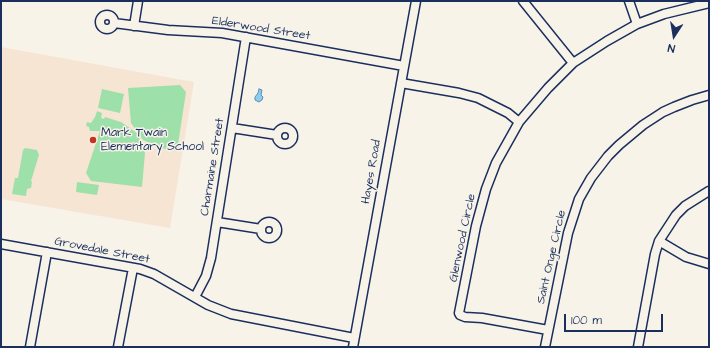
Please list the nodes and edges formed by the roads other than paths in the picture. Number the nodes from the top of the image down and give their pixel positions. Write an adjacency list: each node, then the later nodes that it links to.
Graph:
1 (138, 1): 8 (street)
2 (416, 1): 11 (street, Hayes Road)
3 (523, 1): 10 (street)
4 (630, 1): 7 (street)
5 (709, 3): 7 (street, Glenwood Circle)
6 (114, 23): 8 (street, Elderwood Street)
7 (637, 24): 10 (street, Glenwood Circle)
8 (134, 26): 9 (street, Elderwood Street)
9 (246, 38): 11 (street, Elderwood Street); 15 (street, Charmaine Street)
10 (573, 63): 14 (street, Glenwood Circle)
11 (404, 66): 12 (street, Hayes Road)
12 (400, 83): 14 (street); 27 (street, Hayes Road)
13 (709, 95): 26 (street, Saint Onge Circle)
14 (519, 122): 26 (street, Glenwood Circle)
15 (232, 128): 16 (street); 18 (street, Charmaine Street)
16 (277, 135)
17 (709, 191): 20 (street)
18 (217, 222): 19 (street); 25 (street, Charmaine Street)
19 (261, 229)
20 (659, 241): 23 (street); 32 (street)
21 (1, 244): 22 (street, Grovedale Street)
22 (47, 252): 24 (street, Grovedale Street); 28 (street)
23 (709, 264)
24 (133, 268): 25 (street, Grovedale Street); 29 (street)
25 (195, 297): 27 (street, Grovedale Street)
26 (548, 330): 31 (street, Saint Onge Circle)
27 (354, 338): 30 (street, Hayes Road)
28 (30, 347)
29 (118, 347)
30 (353, 347)
31 (545, 347)
32 (638, 347)

